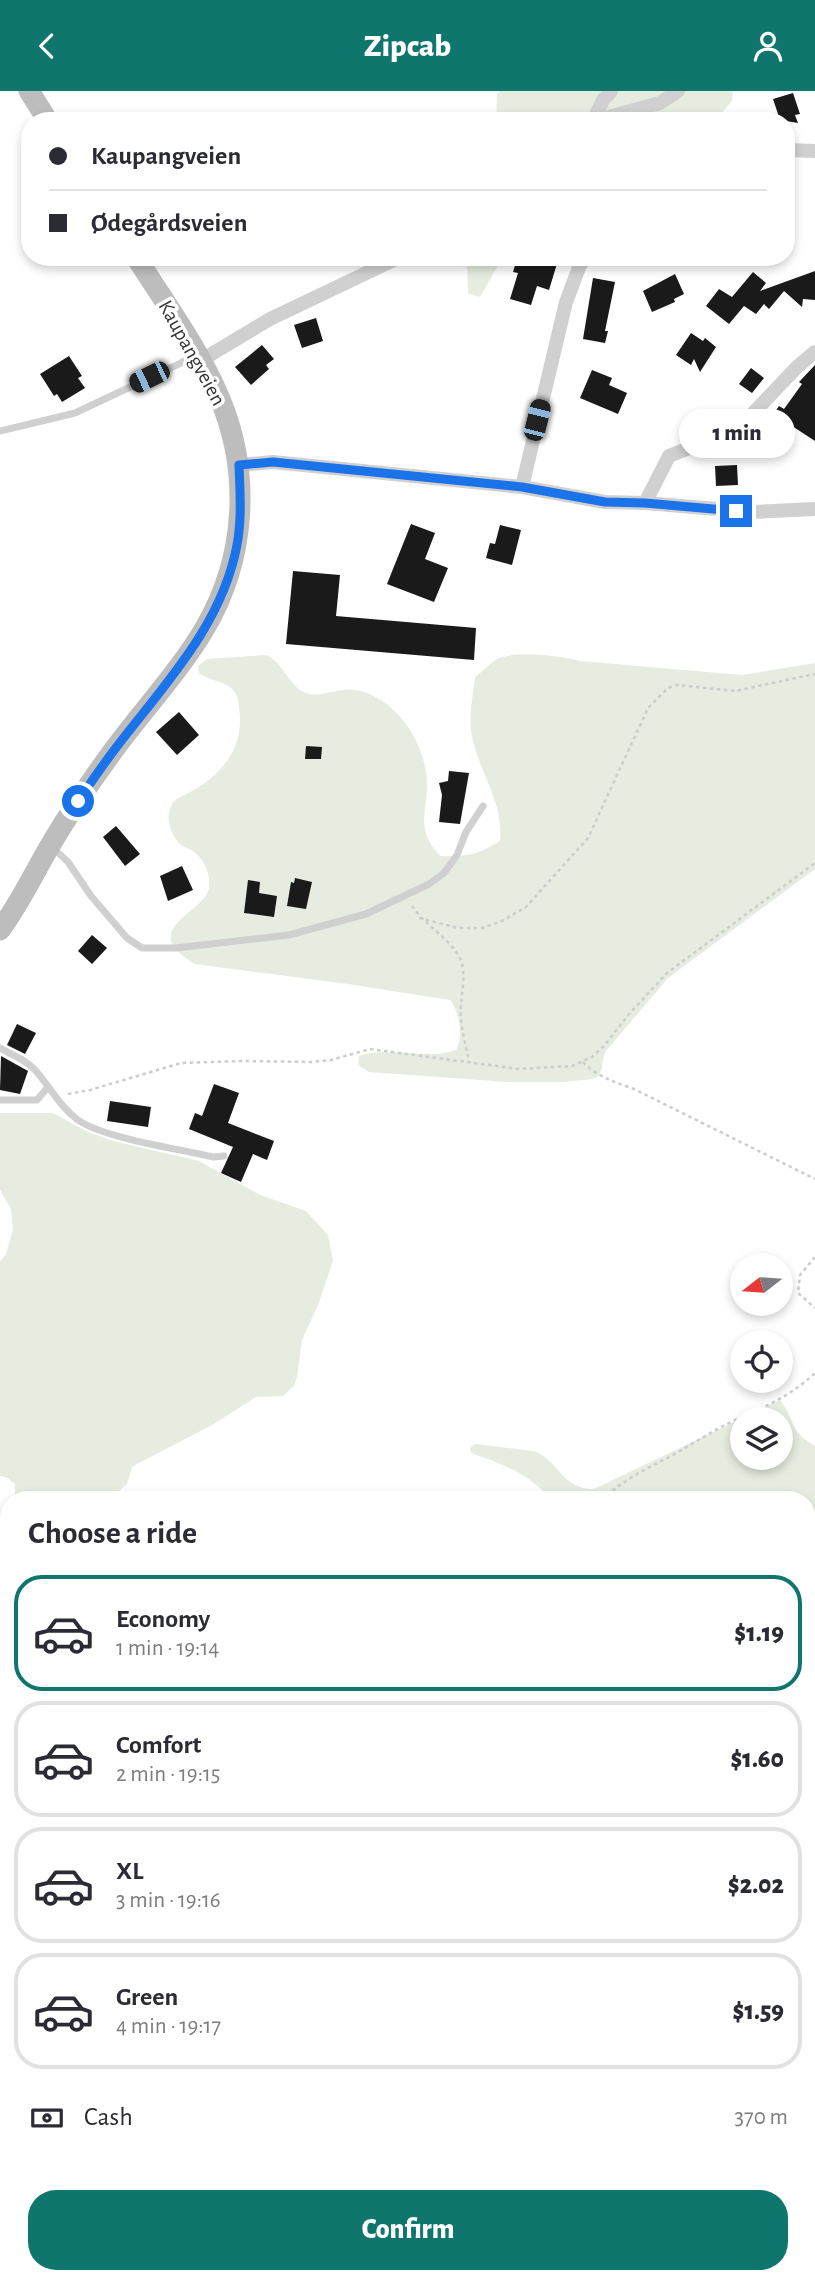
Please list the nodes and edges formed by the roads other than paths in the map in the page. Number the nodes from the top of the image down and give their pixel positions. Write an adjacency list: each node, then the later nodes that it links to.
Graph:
1 (29, 91): 4 (main road)
2 (611, 91): 5 (street)
3 (678, 91): 6 (street)
4 (42, 112)
5 (598, 112)
6 (627, 112)
7 (795, 150): 8 (street)
8 (815, 151)
9 (142, 266): 13 (main road, Kaupangveien)
10 (381, 266): 13 (street)
11 (580, 266): 16 (street)
12 (815, 352): 17 (street)
13 (198, 357): 14 (lane); 15 (main road, Kaupangveien)
14 (0, 431)
15 (239, 465): 16 (street); 20 (main road, Kaupangveien)
16 (522, 487): 17 (street)
17 (645, 503): 18 (street)
18 (815, 509)
19 (483, 807): 20 (lane)
20 (50, 845): 21 (main road, Kaupangveien)
21 (0, 930)
22 (0, 1048): 23 (lane)
23 (48, 1087): 24 (lane); 25 (lane)
24 (0, 1100)
25 (223, 1156)

